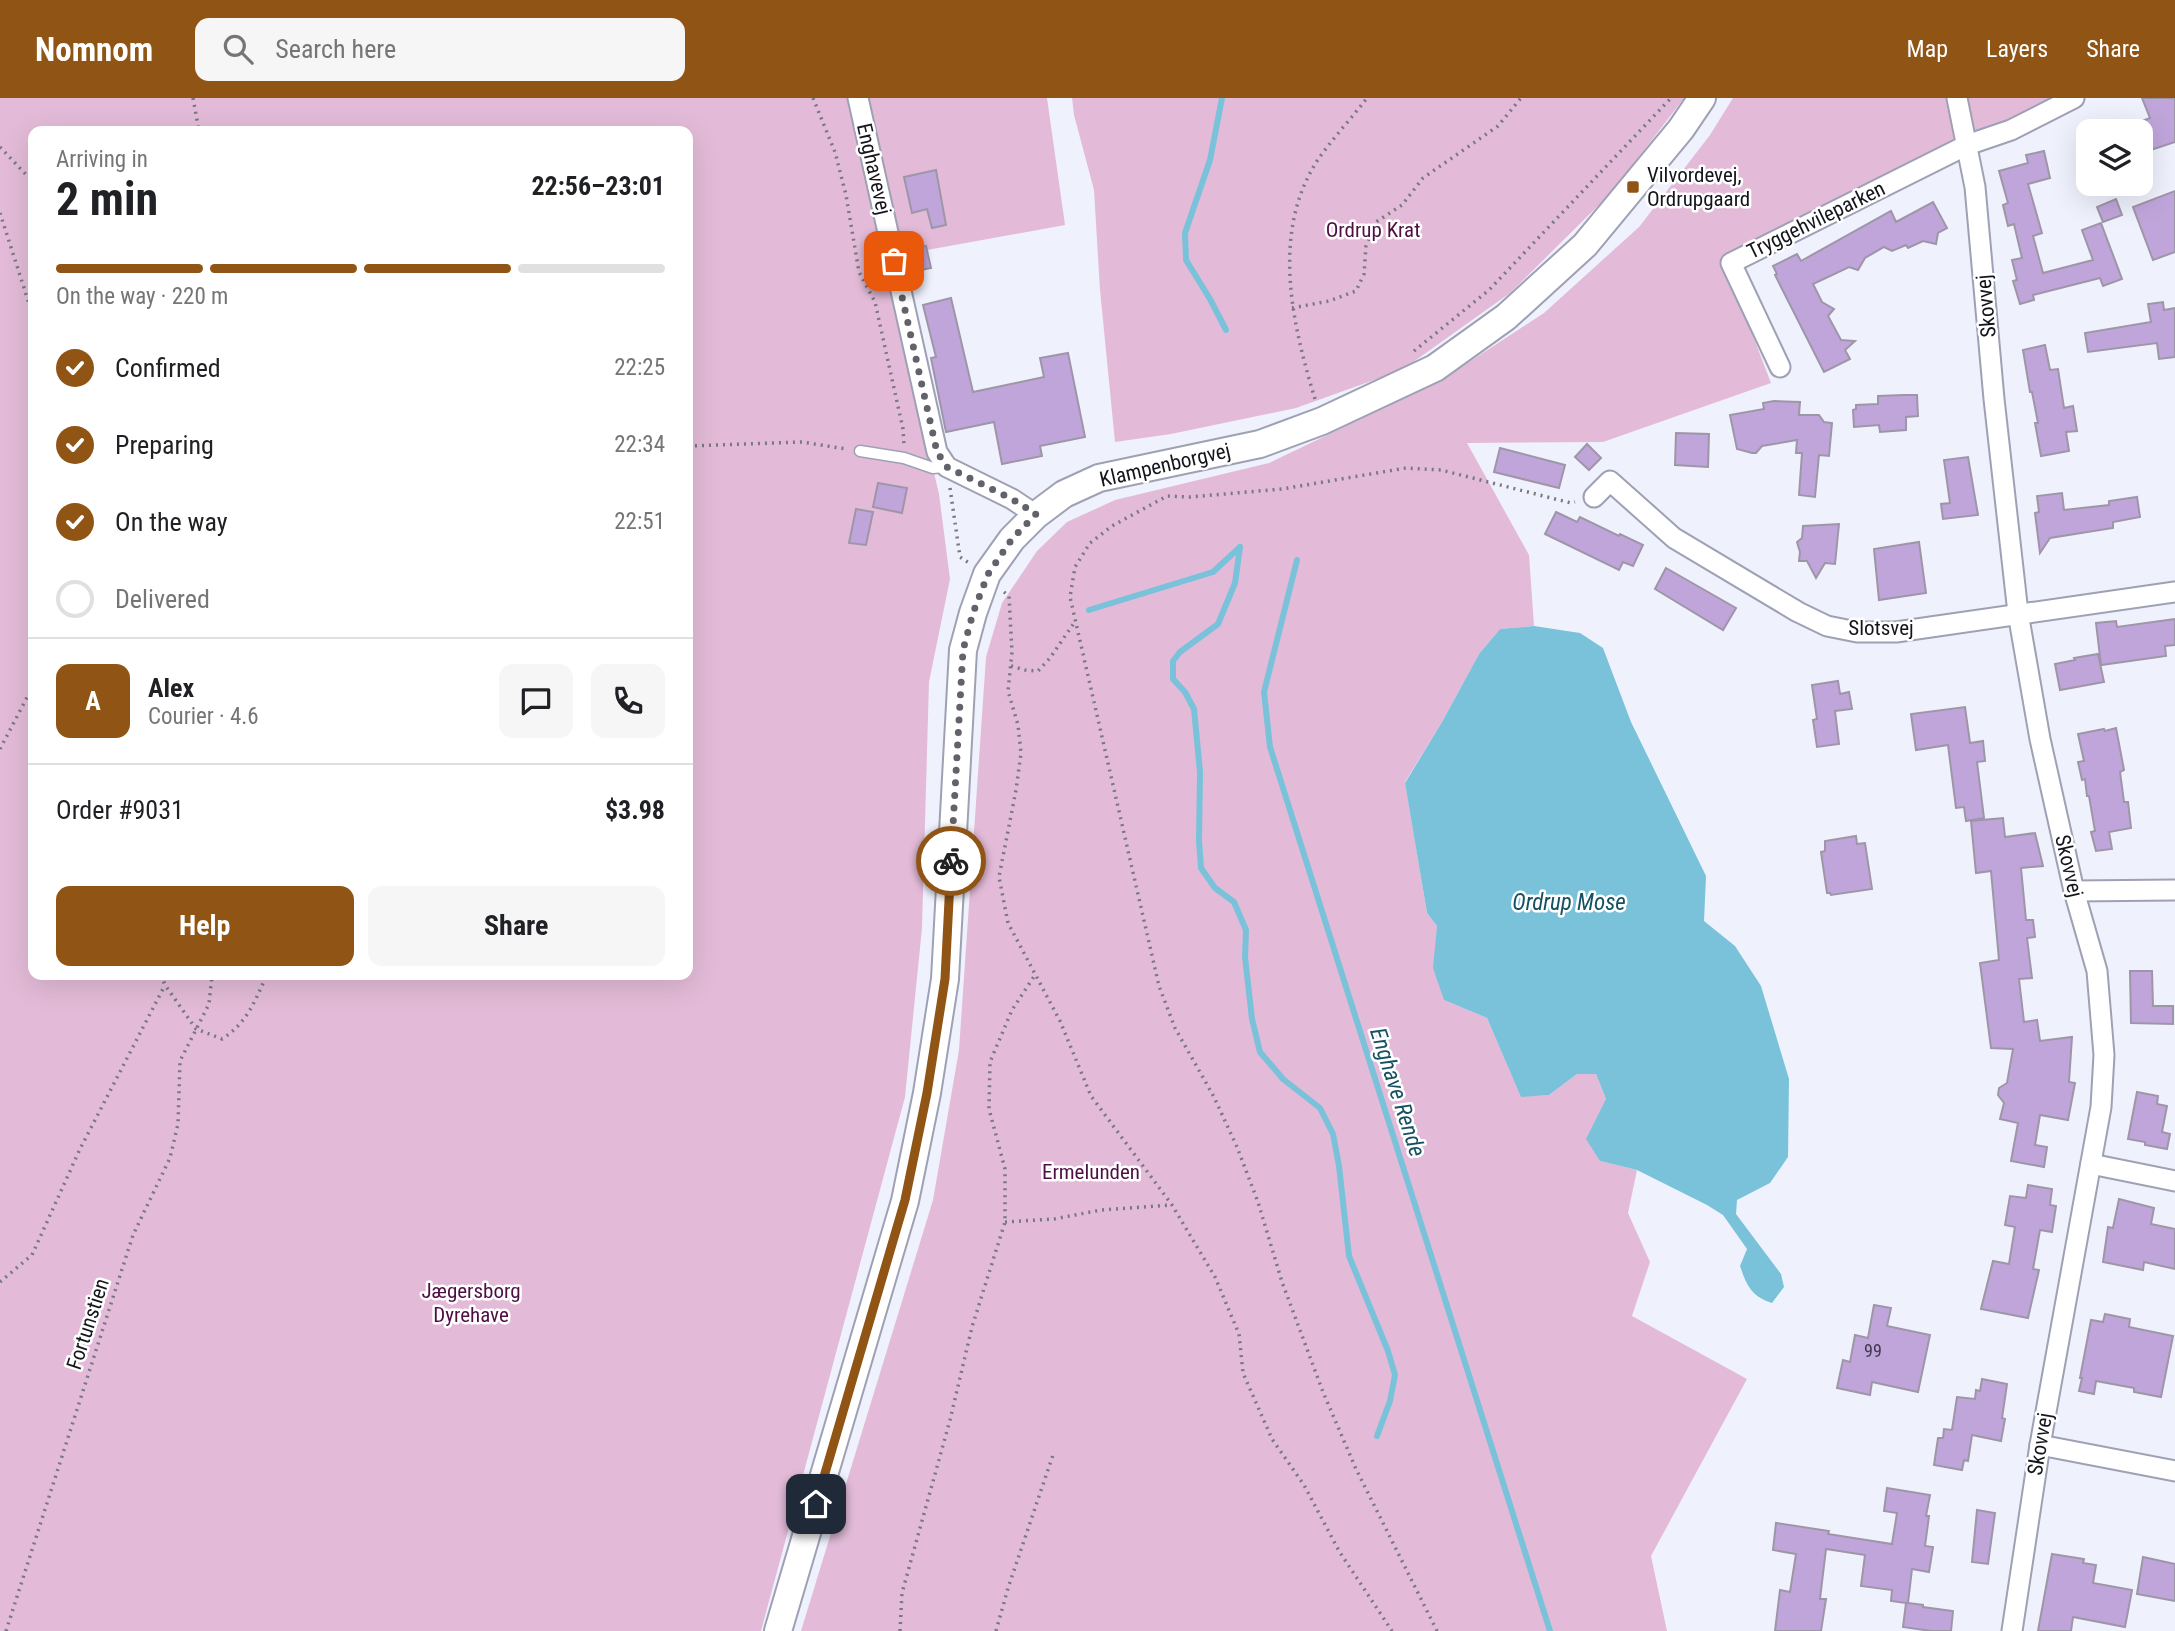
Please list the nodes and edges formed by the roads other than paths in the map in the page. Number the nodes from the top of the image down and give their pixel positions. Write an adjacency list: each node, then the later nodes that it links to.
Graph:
1 (858, 98): 8 (street, Enghavevej)
2 (1702, 98): 10 (street, Klampenborgvej)
3 (1957, 98): 5 (street, Skovvej)
4 (2074, 98): 5 (street)
5 (1967, 145): 6 (street, Tryggehvileparken); 12 (street, Skovvej)
6 (1780, 367)
7 (860, 451): 8 (lane)
8 (947, 467): 10 (street)
9 (1594, 497): 12 (street, Slotsvej)
10 (1036, 514): 19 (street, Klampenborgvej)
11 (2175, 592): 12 (street, Slotsvej)
12 (2018, 613): 14 (street, Skovvej)
13 (2175, 890): 14 (street)
14 (2074, 891): 15 (street, Skovvej)
15 (2091, 1164): 16 (street); 17 (street, Skovvej)
16 (2175, 1181)
17 (2040, 1445): 18 (street); 20 (street, Skovvej)
18 (2175, 1471)
19 (778, 1631)
20 (2012, 1631)

